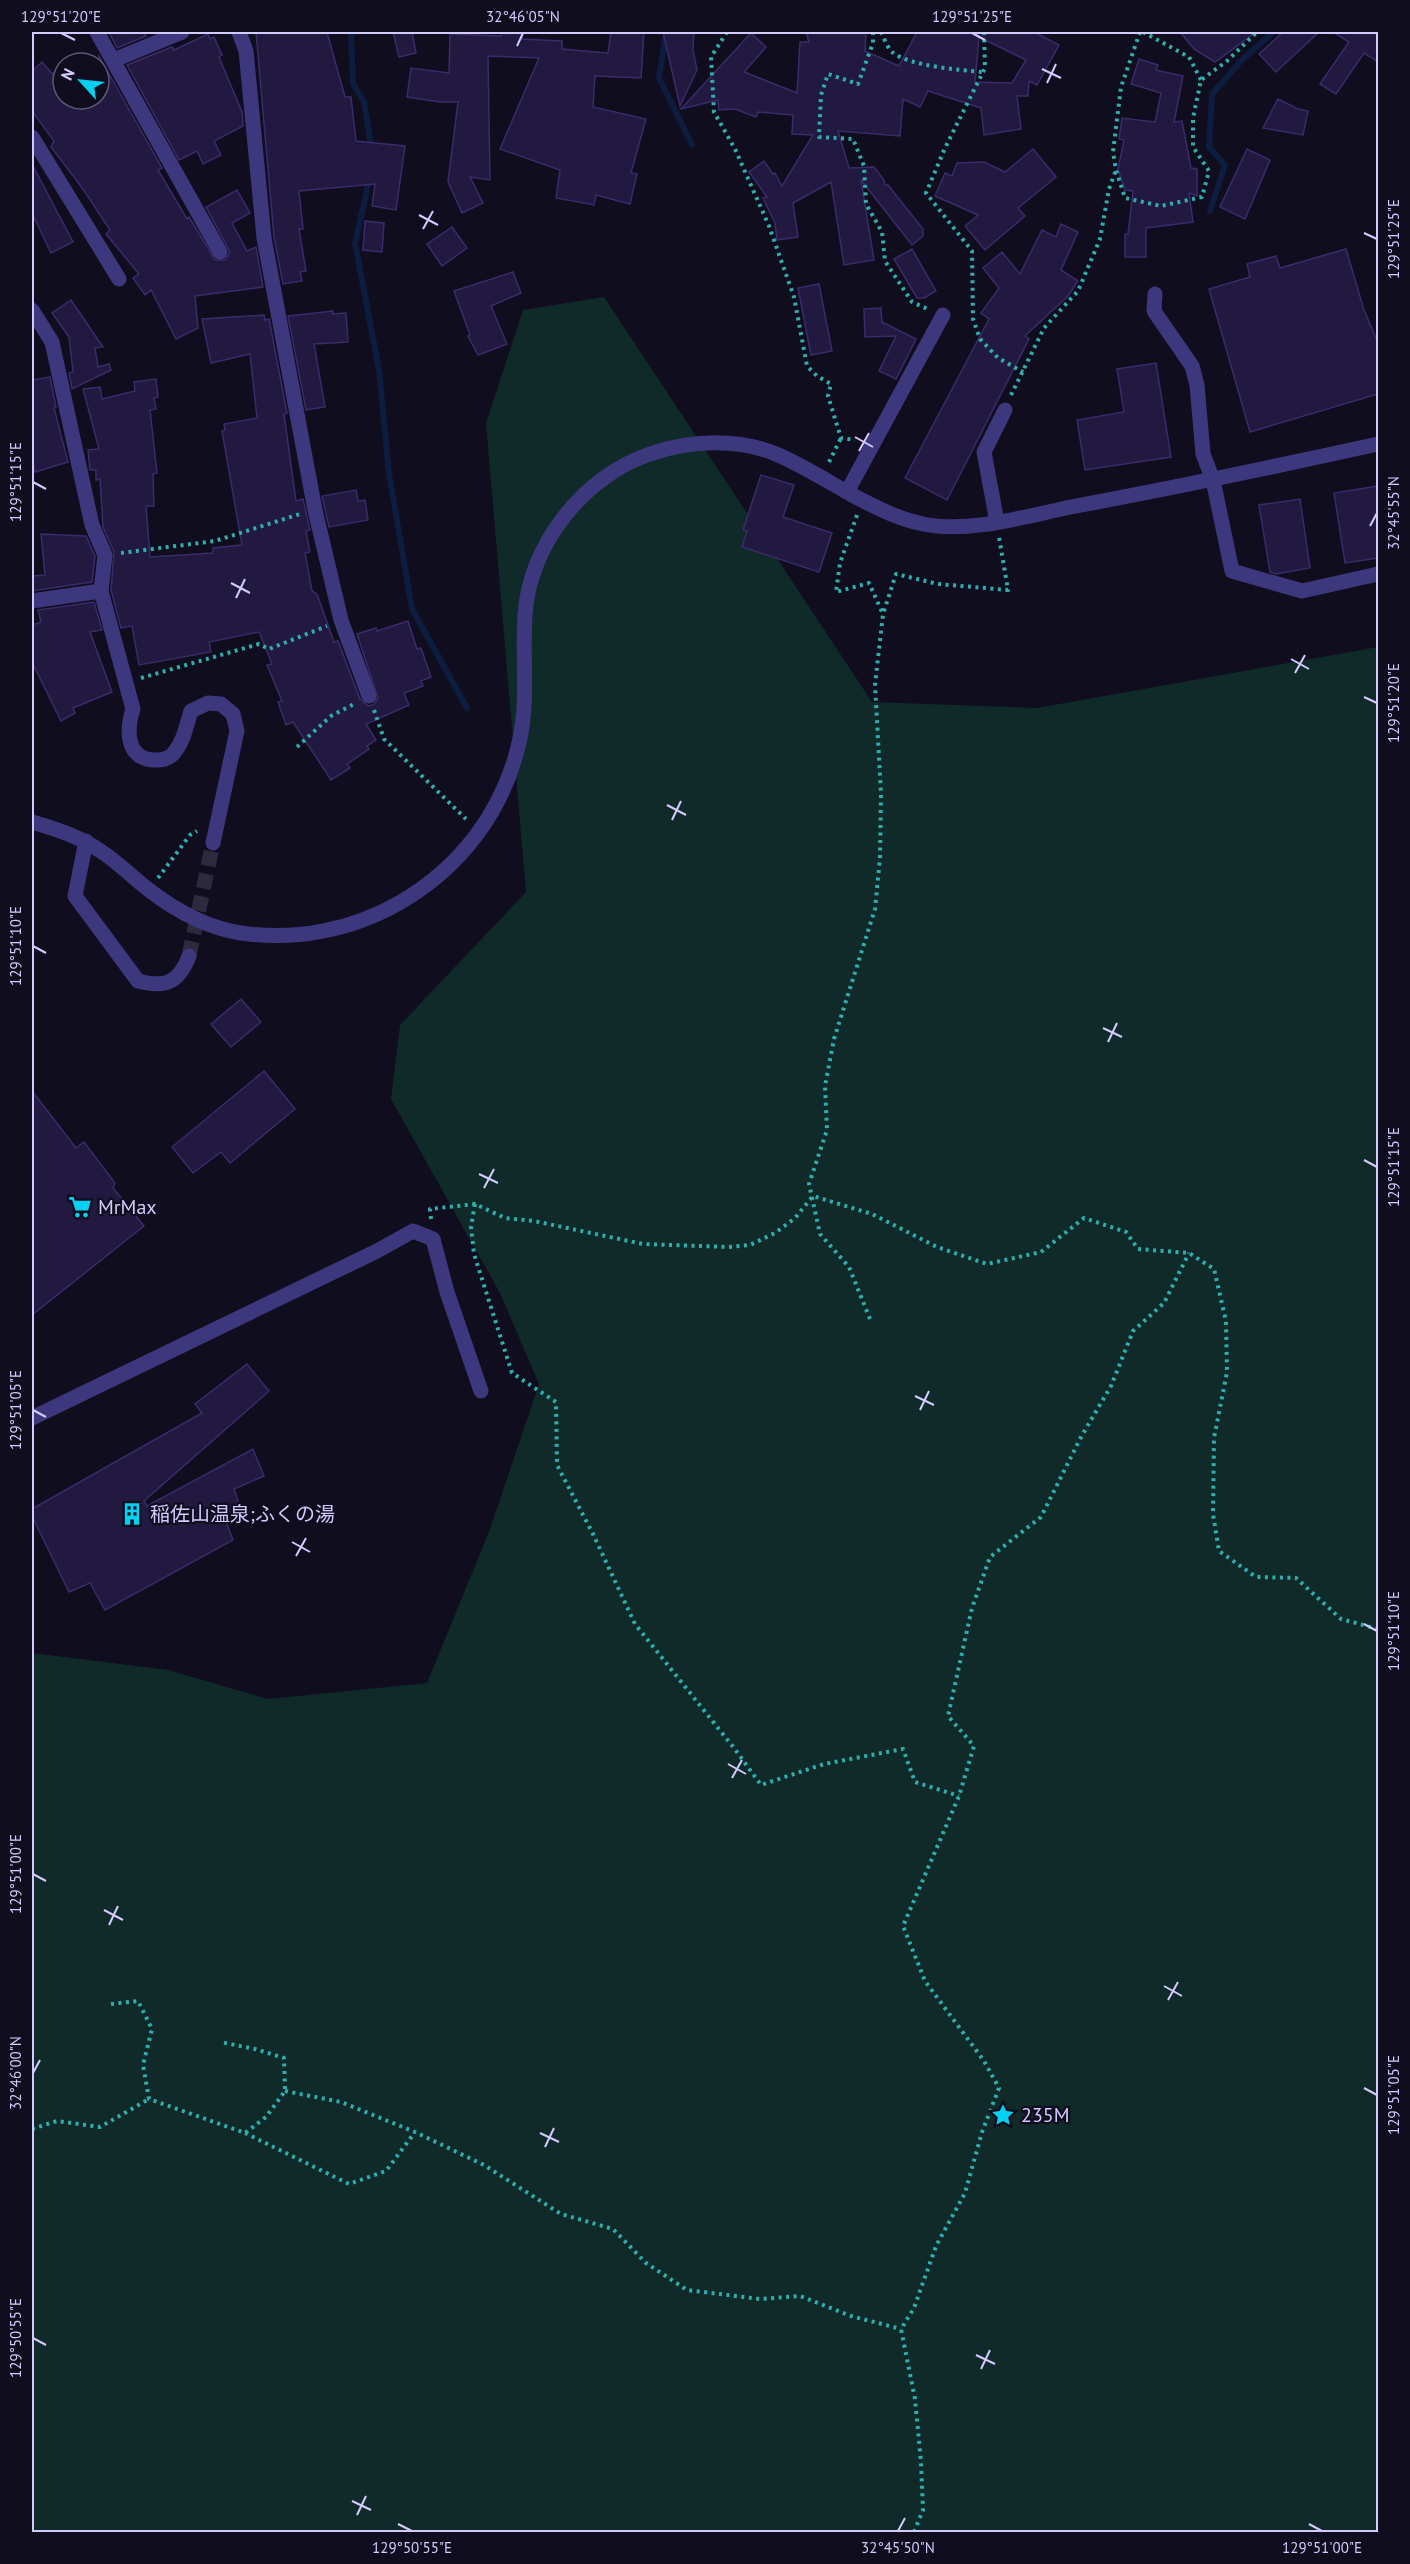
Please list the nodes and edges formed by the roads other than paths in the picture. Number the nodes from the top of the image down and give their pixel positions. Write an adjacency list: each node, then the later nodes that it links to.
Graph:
1 (97, 32): 4 (street)
2 (182, 32): 4 (street)
3 (238, 32): 19 (street)
4 (114, 60): 6 (street)
5 (32, 137): 7 (street)
6 (220, 252)
7 (119, 279)
8 (1155, 294): 13 (street)
9 (32, 310): 17 (street)
10 (944, 315): 14 (street)
11 (1005, 410): 15 (street)
12 (1378, 444): 13 (street)
13 (1213, 480): 15 (street); 16 (street)
14 (847, 492): 15 (street); 21 (street)
15 (997, 522)
16 (1378, 574)
17 (101, 591): 18 (street); 22 (street)
18 (32, 601)
19 (369, 696)
20 (32, 822): 21 (street)
21 (86, 841): 23 (street)
22 (213, 843)
23 (189, 957)
24 (481, 1391): 25 (street)
25 (32, 1418)

